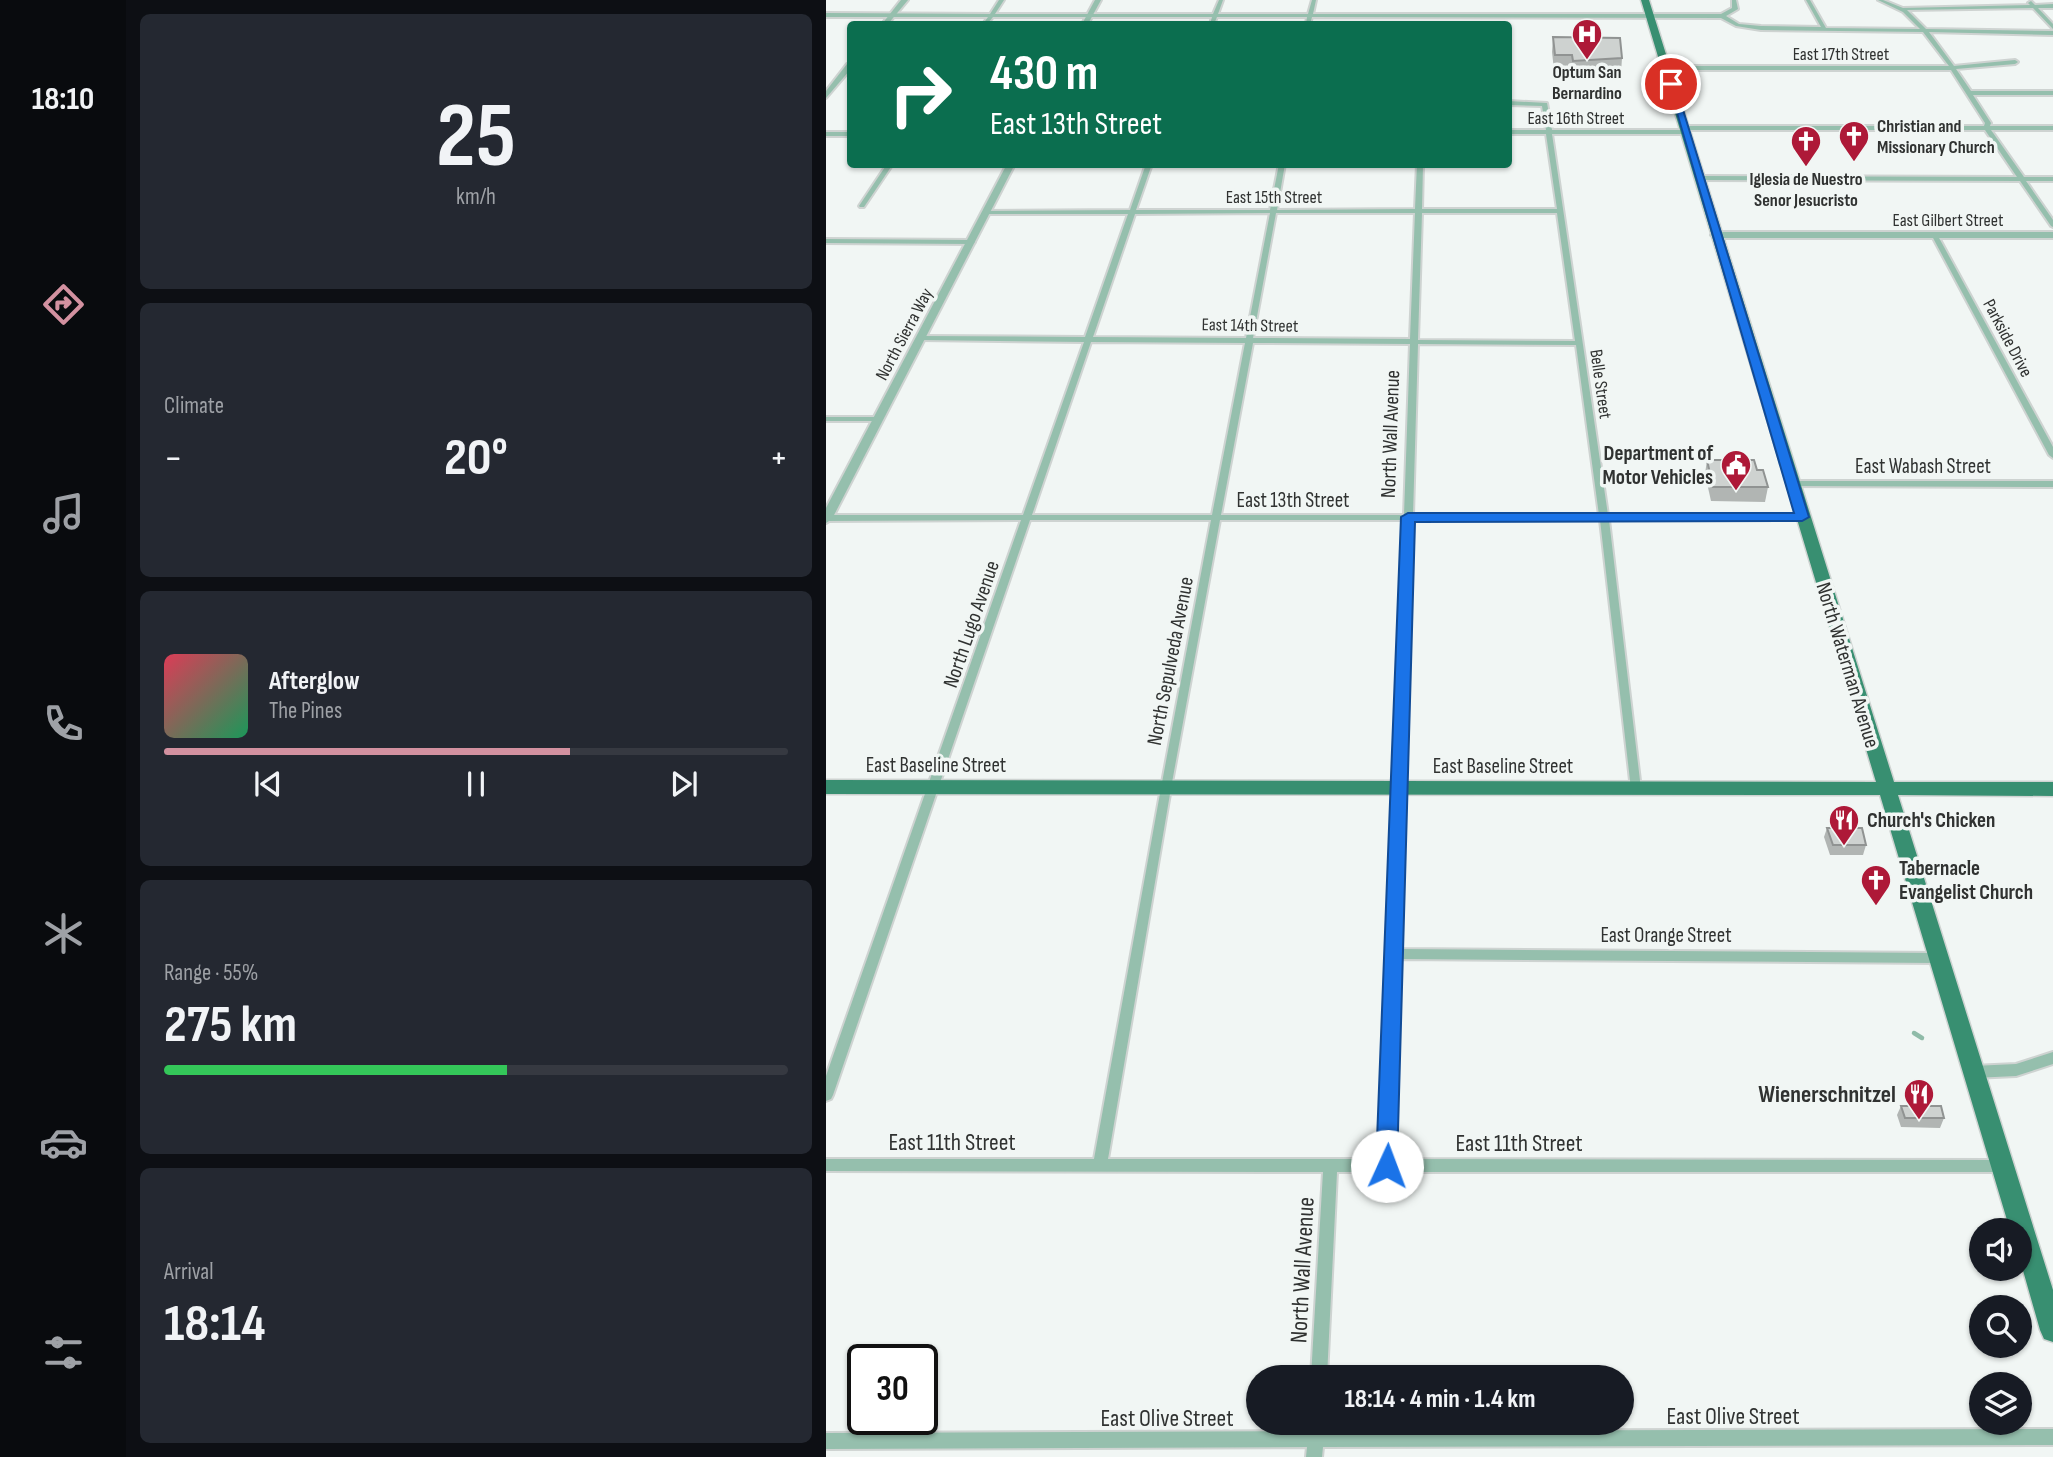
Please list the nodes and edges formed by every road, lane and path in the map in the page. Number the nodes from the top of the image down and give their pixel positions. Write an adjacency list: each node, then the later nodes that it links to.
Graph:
1 (905, 0): 17 (street)
2 (1002, 0): 18 (street)
3 (1098, 0): 19 (street)
4 (1221, 0): 20 (street)
5 (1314, 0): 21 (street)
6 (1645, 0): 23 (main road, North Waterman Avenue)
7 (1734, 0): 22 (street)
8 (1808, 0): 30 (street)
9 (1880, 0): 15 (street)
10 (1954, 0): 12 (street)
11 (2028, 0): 13 (street)
12 (1958, 6): 13 (street); 15 (street)
13 (2034, 6): 14 (street); 29 (street)
14 (2053, 6)
15 (1904, 9): 31 (street)
16 (826, 15): 17 (street)
17 (893, 15): 18 (street); 24 (street)
18 (992, 15): 19 (street); 25 (street)
19 (1090, 15): 20 (street); 26 (street)
20 (1216, 15): 21 (street); 27 (street)
21 (1310, 15): 23 (street); 28 (street)
22 (1722, 16): 23 (street); 30 (street)
23 (1650, 17): 34 (main road, North Waterman Avenue)
24 (888, 21)
25 (987, 21)
26 (1087, 21)
27 (1213, 21)
28 (1309, 21)
29 (2053, 27)
30 (1824, 28): 31 (street)
31 (1923, 30): 32 (street); 35 (street)
32 (2053, 33)
33 (2015, 62): 35 (street, East 17th Street)
34 (1666, 68): 35 (street, East 17th Street); 43 (main road, North Waterman Avenue)
35 (1950, 68): 37 (street)
36 (847, 72): 39 (street)
37 (1969, 93): 38 (street); 41 (street)
38 (2053, 93)
39 (826, 96)
40 (1512, 103): 45 (street, Belle Street)
41 (1987, 128): 42 (street, East 16th Street); 43 (street, East 16th Street); 54 (street)
42 (2053, 128)
43 (1685, 130): 45 (street, East 16th Street); 53 (main road, North Waterman Avenue)
44 (1512, 132): 45 (street, East 16th Street)
45 (1549, 132): 58 (street, Belle Street)
46 (826, 134): 47 (street)
47 (847, 134)
48 (887, 168): 56 (street)
49 (1009, 168): 59 (street, North Sierra Way)
50 (1148, 168): 60 (street, North Lugo Avenue)
51 (1281, 168): 61 (street, North Sepulveda Avenue)
52 (1420, 168): 57 (street, North Wall Avenue)
53 (1699, 178): 54 (street); 63 (main road, North Waterman Avenue)
54 (2021, 179): 55 (street); 62 (street)
55 (2053, 179)
56 (862, 206)
57 (1418, 210): 58 (street, East 15th Street); 61 (street, East 15th Street); 71 (street, North Wall Avenue)
58 (1561, 211): 72 (street, Belle Street)
59 (987, 212): 60 (street, East 15th Street); 67 (street, North Sierra Way)
60 (1132, 212): 61 (street, East 15th Street); 69 (street, North Lugo Avenue)
61 (1275, 213): 70 (street, North Sepulveda Avenue)
62 (2053, 225)
63 (1716, 235): 65 (street, East Gilbert Street); 76 (main road, North Waterman Avenue)
64 (2053, 235): 65 (street, East Gilbert Street)
65 (1935, 236): 75 (street, Parkside Drive)
66 (826, 241): 67 (street)
67 (972, 242): 68 (street, North Sierra Way)
68 (921, 338): 69 (street, East 14th Street); 74 (street, North Sierra Way)
69 (1088, 339): 70 (street, East 14th Street); 81 (street, North Lugo Avenue)
70 (1250, 341): 71 (street, East 14th Street); 82 (street, North Sepulveda Avenue)
71 (1414, 343): 72 (street, East 14th Street); 78 (street, North Wall Avenue)
72 (1579, 343): 79 (street, Belle Street)
73 (826, 419): 74 (street)
74 (879, 419): 83 (street, North Sierra Way)
75 (2053, 455)
76 (1792, 484): 77 (street, East Wabash Street); 80 (main road, North Waterman Avenue)
77 (2053, 484)
78 (1408, 517): 79 (street, East 13th Street); 82 (street, East 13th Street); 87 (street, North Wall Avenue)
79 (1604, 517): 80 (street, East 13th Street); 88 (street, Belle Street)
80 (1802, 517): 89 (main road, North Waterman Avenue)
81 (1028, 518): 82 (street, East 13th Street); 83 (street, East 13th Street); 85 (street, North Lugo Avenue)
82 (1217, 518): 86 (street, North Sepulveda Avenue)
83 (826, 519)
84 (826, 787): 85 (main road, East Baseline Street)
85 (934, 787): 86 (main road, East Baseline Street); 95 (street, North Lugo Avenue)
86 (1166, 788): 87 (main road, East Baseline Street); 97 (street, North Sepulveda Avenue)
87 (1399, 789): 88 (main road, East Baseline Street); 91 (street, North Wall Avenue)
88 (1636, 789): 89 (main road, East Baseline Street)
89 (1885, 789): 90 (main road, East Baseline Street); 92 (main road, North Waterman Avenue)
90 (2053, 789)
91 (1394, 954): 92 (street, East Orange Street); 99 (street, North Wall Avenue)
92 (1937, 958): 94 (main road, North Waterman Avenue)
93 (2053, 1058): 94 (street)
94 (1973, 1072): 100 (main road, North Waterman Avenue)
95 (826, 1095)
96 (826, 1165): 97 (street, East 11th Street)
97 (1100, 1166): 98 (street, East 11th Street)
98 (1330, 1166): 99 (street, East 11th Street); 102 (street, North Wall Avenue)
99 (1387, 1166): 100 (street, East 11th Street)
100 (2002, 1166): 101 (main road, North Waterman Avenue)
101 (2053, 1330)
102 (1319, 1365)
103 (2053, 1437): 105 (street, East Olive Street)
104 (826, 1441): 105 (street, East Olive Street)
105 (1315, 1449)

